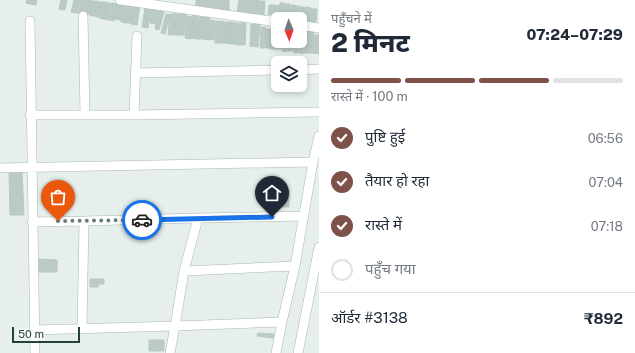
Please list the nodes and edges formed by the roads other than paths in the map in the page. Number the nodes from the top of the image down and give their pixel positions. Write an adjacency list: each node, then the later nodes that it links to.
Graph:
1 (120, 0): 2 (street)
2 (150, 2): 5 (street)
3 (83, 16): 15 (street)
4 (30, 21): 14 (street)
5 (271, 21)
6 (307, 26): 7 (street)
7 (319, 28)
8 (136, 36): 12 (street)
9 (319, 69): 11 (street)
10 (271, 70): 12 (street)
11 (307, 70)
12 (135, 73): 16 (street)
13 (319, 112): 16 (street)
14 (30, 115): 15 (street); 20 (street)
15 (85, 115): 16 (street)
16 (134, 115)
17 (319, 136): 18 (street)
18 (313, 162): 20 (street); 21 (street)
19 (0, 168): 20 (street)
20 (31, 168): 24 (street)
21 (302, 216): 22 (street); 26 (street)
22 (198, 218): 23 (street); 27 (street)
23 (84, 221): 24 (street); 30 (street)
24 (32, 222): 31 (street)
25 (319, 247): 35 (street)
26 (295, 266): 27 (street); 28 (street)
27 (184, 272): 29 (street)
28 (282, 322): 29 (street); 34 (street)
29 (175, 326): 30 (street); 33 (street)
30 (82, 329): 31 (street)
31 (34, 330): 32 (street)
32 (35, 353)
33 (170, 353)
34 (276, 353)
35 (298, 353)

